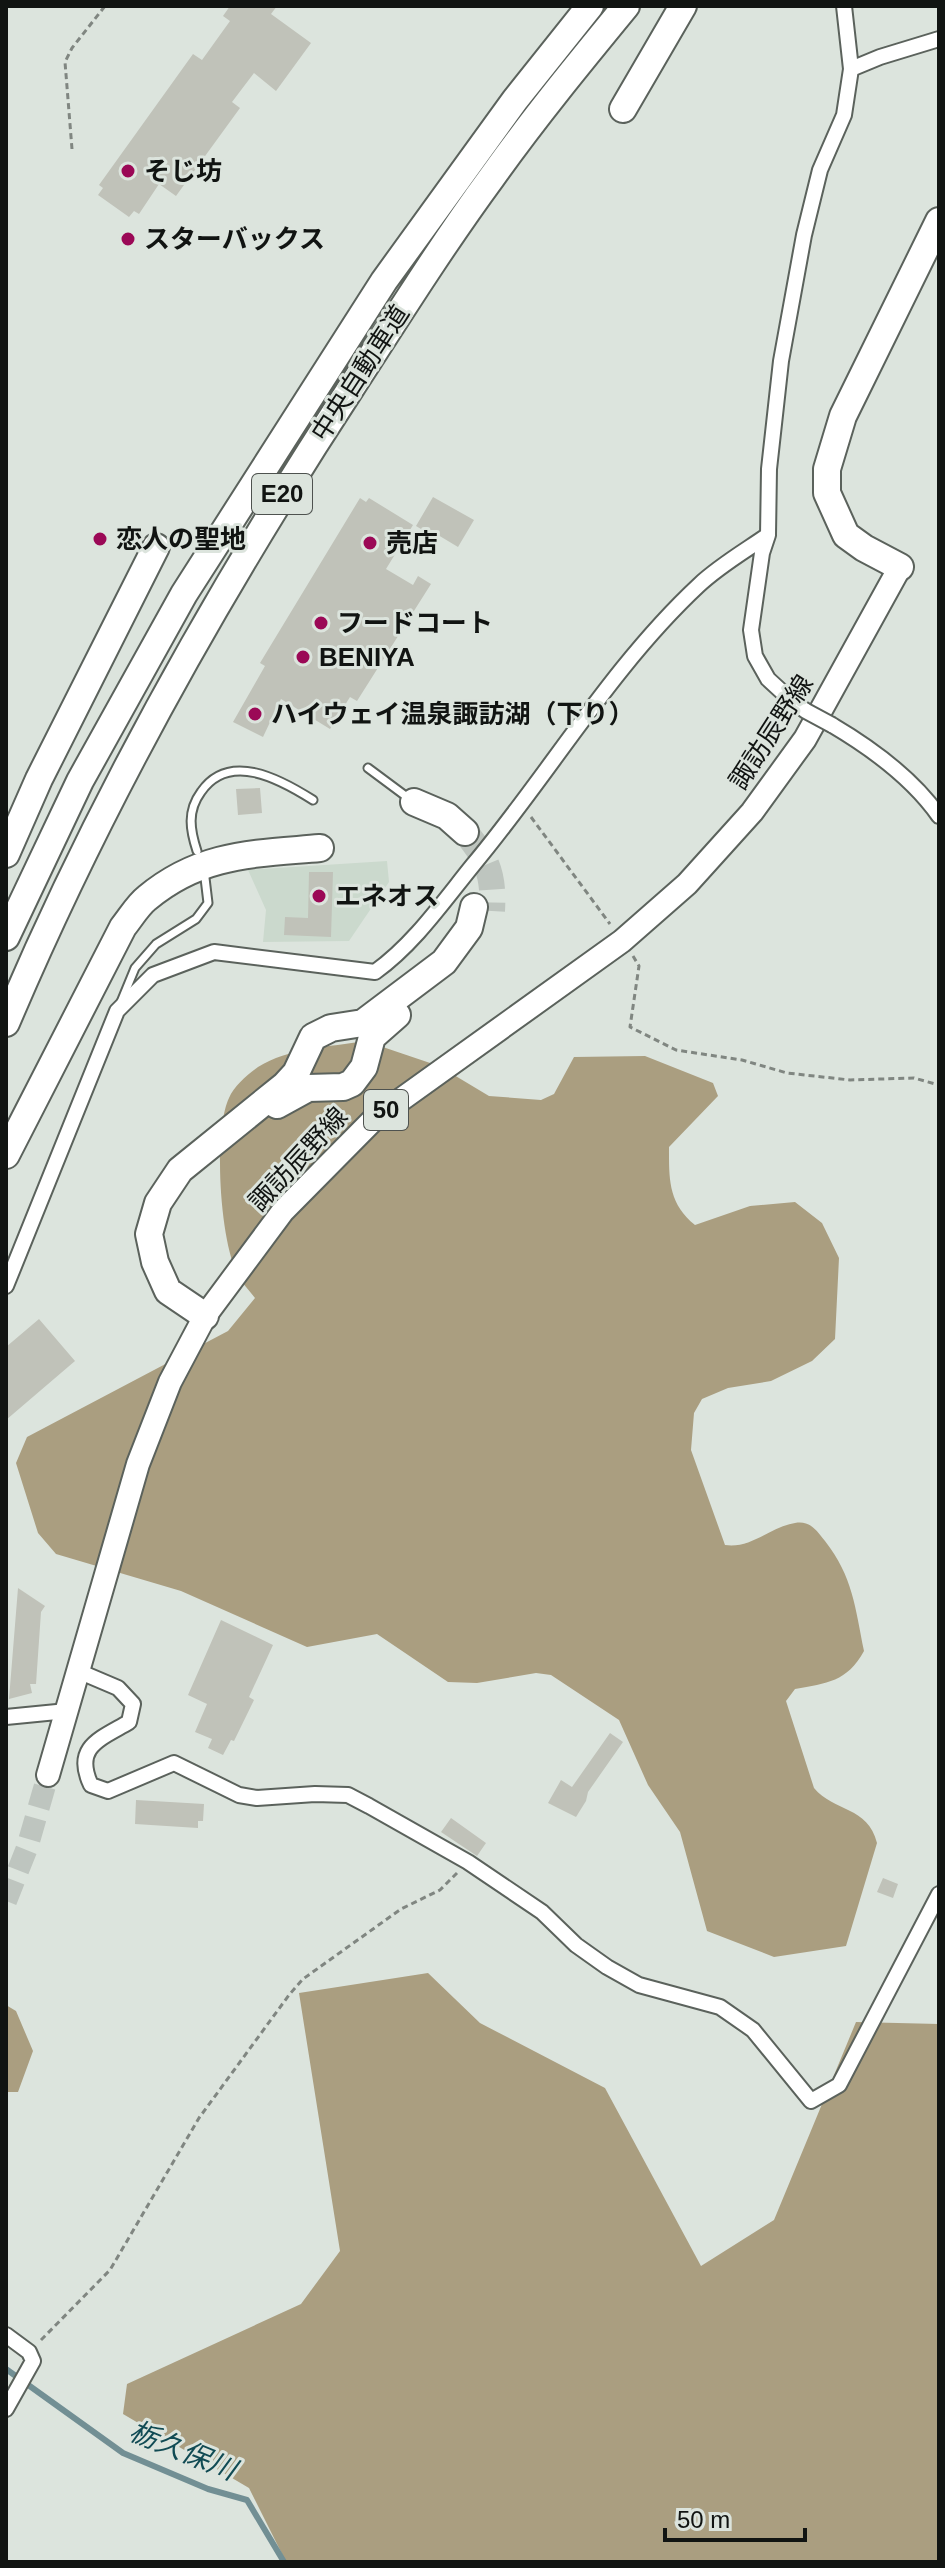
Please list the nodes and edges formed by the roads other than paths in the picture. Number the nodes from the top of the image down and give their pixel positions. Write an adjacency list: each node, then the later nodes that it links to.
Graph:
1 (590, 6): 22 (highway, 中央自動車道 / E20)
2 (626, 6): 24 (highway, 中央自動車道 / E20)
3 (683, 6): 7 (highway)
4 (844, 6): 6 (street)
5 (939, 39): 6 (street)
6 (851, 69): 9 (street)
7 (623, 109)
8 (939, 221): 11 (highway)
9 (768, 535): 15 (street, bridge); 23 (street)
10 (156, 547): 19 (highway)
11 (900, 567): 29 (main road, 諏訪辰野線 / 50)
12 (368, 768): 14 (lane)
13 (313, 800): 18 (lane)
14 (414, 802): 16 (highway)
15 (939, 816)
16 (459, 838)
17 (320, 848): 27 (highway)
18 (197, 851)
19 (6, 854)
20 (205, 878): 23 (lane)
21 (483, 909): 25 (highway)
22 (6, 937)
23 (117, 1011): 28 (street)
24 (6, 1023)
25 (354, 1038): 26 (highway); 26 (highway)
26 (314, 1073): 29 (highway)
27 (6, 1155)
28 (6, 1286)
29 (205, 1316): 30 (main road, 諏訪辰野線 / 50)
30 (78, 1671): 31 (main road, 諏訪辰野線 / 50); 34 (street)
31 (67, 1711): 32 (street); 33 (main road, 諏訪辰野線 / 50)
32 (6, 1717)
33 (48, 1775)
34 (939, 1894)
35 (6, 2335): 36 (street)
36 (6, 2409)

